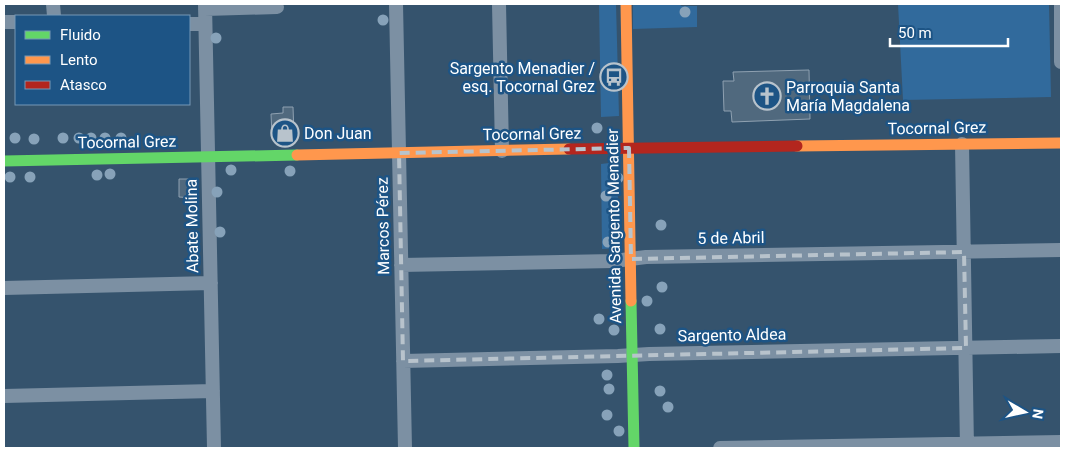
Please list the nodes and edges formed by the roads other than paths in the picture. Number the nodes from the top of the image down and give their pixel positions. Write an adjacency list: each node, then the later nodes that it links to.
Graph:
1 (396, 4): 14 (street, Marcos Pérez)
2 (499, 4): 13 (street)
3 (626, 4): 12 (street, Avenida Sargento Menadier)
4 (1060, 4): 9 (street)
5 (205, 6): 6 (street); 8 (street, Abate Molina)
6 (277, 7)
7 (190, 24): 8 (street)
8 (205, 24): 15 (street, Abate Molina)
9 (1061, 62)
10 (1061, 143): 11 (street, Tocornal Grez)
11 (962, 144): 12 (street, Tocornal Grez); 18 (street)
12 (629, 148): 13 (street, Tocornal Grez); 19 (street, Avenida Sargento Menadier)
13 (502, 151): 14 (street, Tocornal Grez)
14 (399, 153): 15 (street, Tocornal Grez); 20 (street, Marcos Pérez)
15 (208, 157): 16 (street, Tocornal Grez); 21 (street, Abate Molina)
16 (4, 161)
17 (1061, 250): 18 (street, 5 de Abril)
18 (964, 252): 19 (street, 5 de Abril); 24 (street)
19 (631, 259): 20 (street, 5 de Abril); 25 (street, Avenida Sargento Menadier)
20 (401, 265): 26 (street, Marcos Pérez)
21 (211, 283): 22 (street); 27 (street, Abate Molina)
22 (4, 288)
23 (1061, 346): 24 (street, Sargento Aldea)
24 (966, 348): 25 (street, Sargento Aldea); 30 (street)
25 (632, 355): 26 (street, Sargento Aldea); 33 (street, Avenida Sargento Menadier)
26 (404, 361): 32 (street, Marcos Pérez)
27 (213, 391): 28 (street); 31 (street, Abate Molina)
28 (4, 396)
29 (1061, 442): 30 (street)
30 (967, 446): 34 (street)
31 (214, 448)
32 (405, 448)
33 (634, 448)
34 (720, 448)

